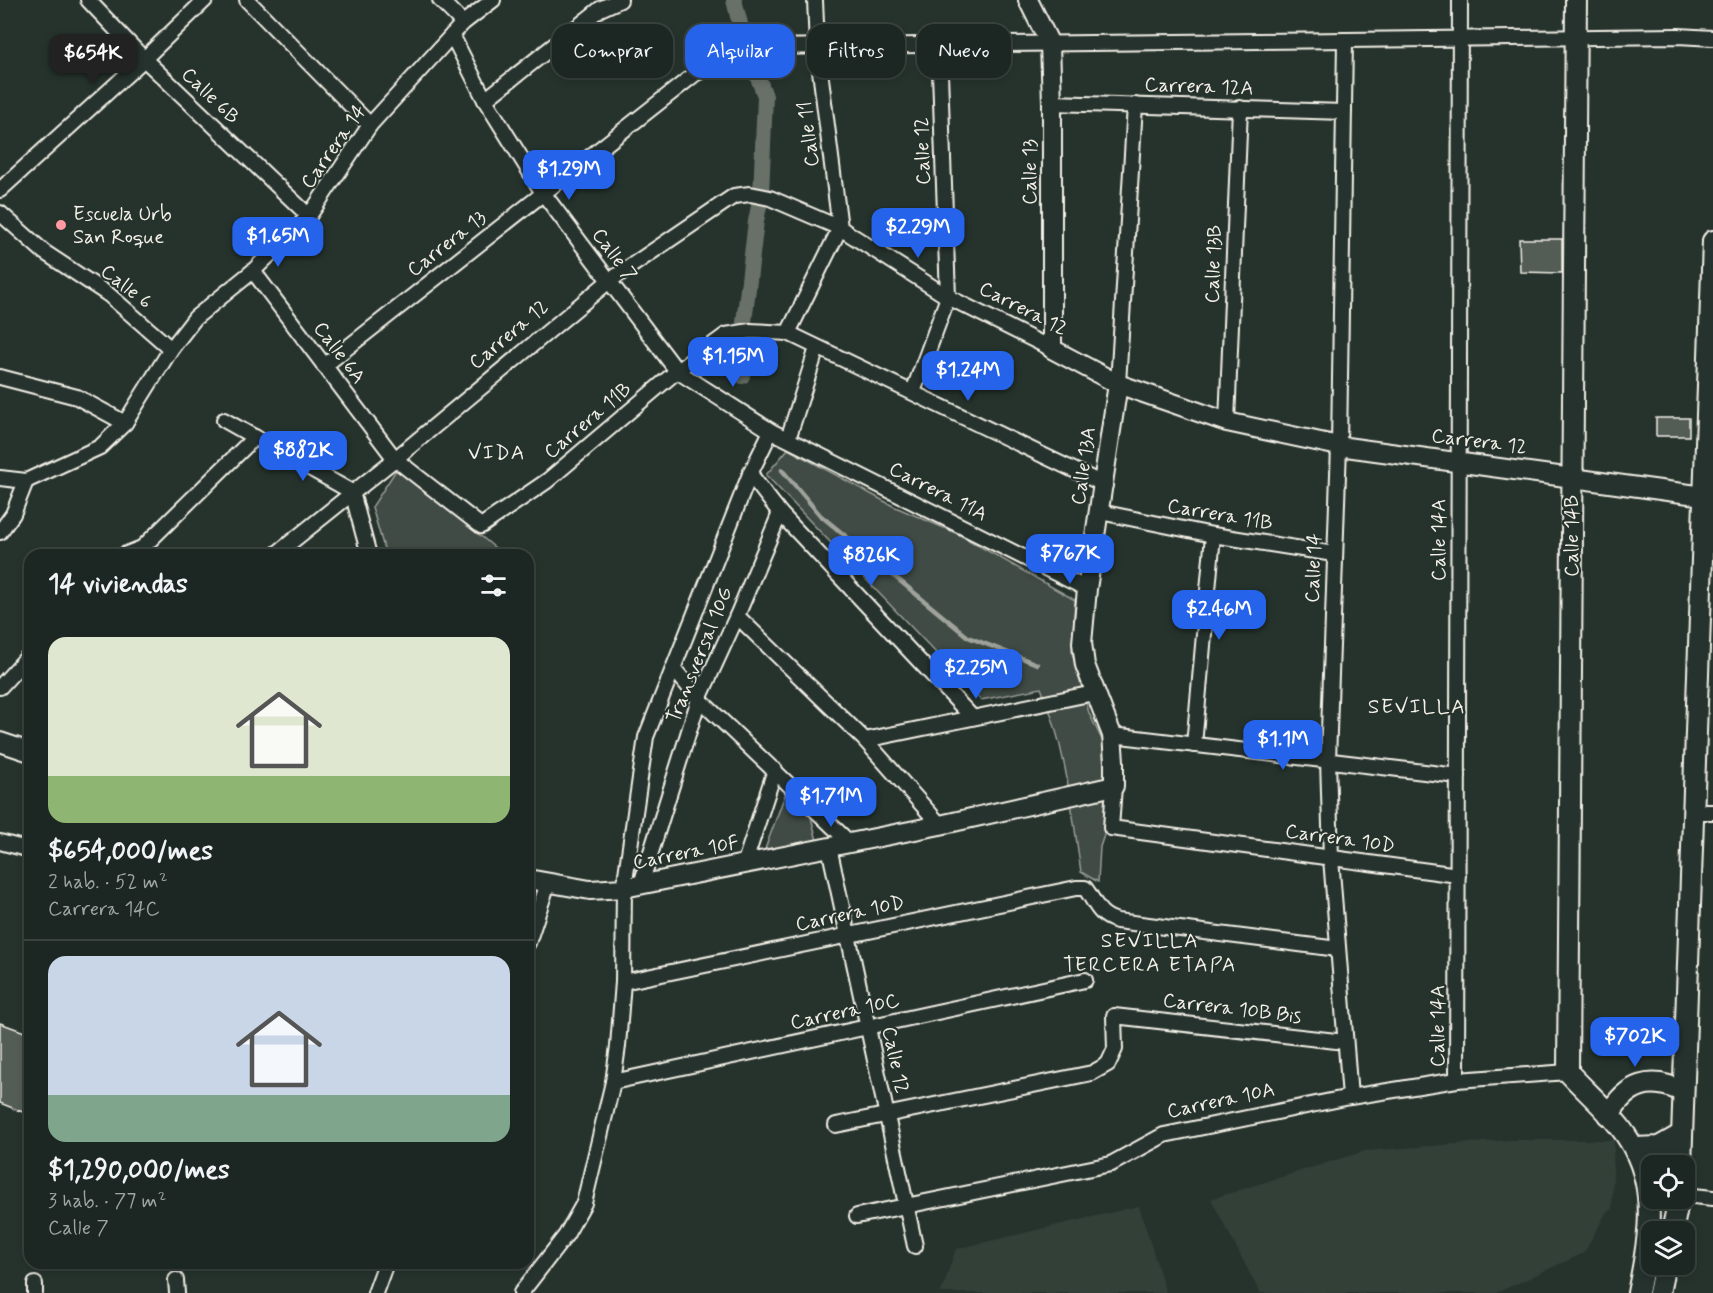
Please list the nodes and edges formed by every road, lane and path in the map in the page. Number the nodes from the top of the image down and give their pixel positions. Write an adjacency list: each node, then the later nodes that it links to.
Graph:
1 (88, 0): 21 (street, Calle 6B)
2 (205, 0): 21 (street)
3 (247, 0): 29 (street)
4 (440, 0): 11 (street)
5 (493, 0): 11 (street, Carrera 14)
6 (620, 0): 24 (street)
7 (815, 0): 12 (street, Calle 11)
8 (1028, 0): 19 (street, Calle 13)
9 (1460, 0): 16 (street, Calle 14A)
10 (1576, 0): 14 (main road, Calle 14B)
11 (463, 23): 13 (street, Carrera 14)
12 (817, 24)
13 (452, 35): 24 (street, Calle 7); 29 (street, Carrera 14)
14 (1576, 37): 15 (street, Carrera 13); 16 (street, Carrera 13); 59 (main road, Calle 14B)
15 (1713, 38)
16 (1460, 39): 17 (street, Carrera 13); 57 (street, Calle 14A)
17 (1346, 40): 19 (street, Carrera 13); 28 (street, Calle 14)
18 (1011, 44): 19 (street, Carrera 13)
19 (1050, 44): 25 (street, Calle 13)
20 (807, 47): 31 (street, Carrera 13)
21 (144, 59): 30 (street); 33 (street, Calle 6B)
22 (822, 78): 34 (street, Calle 11)
23 (940, 78): 38 (street, Calle 12)
24 (485, 100): 31 (street, Calle 7)
25 (1053, 103): 26 (street, Carrera 12A); 42 (street, Calle 13)
26 (1135, 105): 27 (street, Carrera 12A); 46 (street, Calle 13A)
27 (1240, 108): 28 (street, Carrera 12A); 50 (street, Calle 13B)
28 (1344, 112): 55 (street, Calle 14)
29 (370, 124): 33 (street, Carrera 14)
30 (0, 190)
31 (543, 193): 37 (street, Calle 7); 43 (street, Carrera 13)
32 (0, 213): 41 (street, Calle 6)
33 (309, 216): 36 (street, Carrera 14)
34 (840, 228): 37 (street, Carrera 12); 38 (street, Carrera 12); 39 (street)
35 (1713, 241): 47 (main road)
36 (253, 271): 41 (street, Carrera 14); 43 (street, Calle 6A)
37 (609, 281): 44 (street, Calle 7); 56 (street, Carrera 12)
38 (948, 297): 42 (street, Carrera 12); 48 (street, Calle 12)
39 (788, 333): 40 (street, Carrera 11B); 44 (street, Carrera 11B)
40 (817, 348): 48 (street, Carrera 11B); 54 (street)
41 (171, 349): 51 (street, Carrera 14)
42 (1052, 349): 46 (street, Carrera 12)
43 (324, 366): 56 (street, Calle 6A)
44 (677, 371): 52 (street, Carrera 11A); 56 (street, Carrera 11B)
45 (0, 377): 51 (street)
46 (1118, 384): 50 (street, Carrera 12); 62 (street, Calle 13A)
47 (1710, 387): 64 (main road)
48 (913, 392): 62 (street, Carrera 11B)
49 (224, 420): 53 (street)
50 (1227, 422): 55 (street, Carrera 12)
51 (126, 423): 61 (street, Carrera 14)
52 (771, 431): 54 (street, Carrera 11A); 58 (street)
53 (255, 437): 63 (street); 69 (street)
54 (788, 439): 73 (street, Carrera 11A)
55 (1339, 446): 57 (street, Carrera 12); 72 (street, Calle 14)
56 (395, 459): 63 (street, Carrera 12)
57 (1459, 462): 59 (street, Carrera 12); 88 (street, Calle 14A)
58 (750, 474): 66 (street); 76 (street)
59 (1572, 477): 64 (street, Carrera 12); 111 (main road, Calle 14B)
60 (0, 478): 61 (street)
61 (26, 481): 67 (street)
62 (1105, 485): 65 (street, Calle 13A)
63 (352, 492): 70 (street, Carrera 12); 71 (street)
64 (1704, 496): 90 (main road)
65 (1100, 512): 68 (street, Carrera 11B); 73 (street, Calle 13A)
66 (780, 513): 74 (street, Transversal 10G); 80 (street)
67 (0, 532)
68 (1213, 535): 72 (street, Carrera 11B); 84 (street)
69 (147, 549)
70 (282, 549)
71 (367, 549)
72 (1334, 554): 86 (street, Calle 14)
73 (1088, 589): 78 (street, Calle 13A)
74 (737, 616): 79 (street, Transversal 10G); 82 (street)
75 (24, 661): 77 (street)
76 (674, 669): 79 (street); 103 (street)
77 (0, 687)
78 (1094, 693): 80 (street); 81 (street, Calle 13A)
79 (699, 699): 87 (street); 103 (street, Transversal 10G)
80 (972, 717): 82 (street)
81 (1112, 735): 84 (street); 89 (street, Calle 13A)
82 (865, 740): 92 (street)
83 (0, 742): 85 (street)
84 (1194, 745): 86 (street)
85 (24, 750)
86 (1328, 760): 88 (street); 98 (street, Calle 14)
87 (775, 770): 95 (street); 99 (street)
88 (1458, 776): 100 (street, Calle 14A)
89 (1114, 786): 92 (street, Carrera 10F); 93 (street, Calle 13A)
90 (1693, 812): 91 (street); 114 (main road)
91 (1713, 812)
92 (940, 825): 95 (street, Carrera 10F)
93 (1111, 828): 98 (street, Carrera 10D)
94 (0, 843): 97 (street)
95 (850, 843): 96 (street, Carrera 10F)
96 (829, 847): 99 (street, Carrera 10F); 105 (street, Calle 12)
97 (24, 849)
98 (1331, 858): 100 (street, Carrera 10D); 106 (street, Calle 14)
99 (744, 865): 103 (street, Carrera 10F)
100 (1458, 875): 112 (street, Calle 14A)
101 (534, 880): 102 (street)
102 (548, 883): 103 (street, Carrera 10F); 104 (street)
103 (633, 886): 108 (street)
104 (534, 925)
105 (848, 934): 106 (street, Carrera 10D); 108 (street, Carrera 10D); 109 (street, Calle 12)
106 (1338, 949): 110 (street, Calle 14)
107 (1085, 980): 109 (street, Carrera 10C)
108 (623, 982): 113 (street)
109 (868, 1028): 113 (street, Carrera 10C); 116 (street, Calle 12)
110 (1345, 1042): 115 (street, Calle 14); 116 (street, Carrera 10B Bis)
111 (1568, 1072): 112 (street, Carrera 10A); 117 (main road)
112 (1457, 1080): 115 (street, Carrera 10A)
113 (613, 1082): 130 (street)
114 (1683, 1092): 117 (main road); 119 (main road)
115 (1350, 1097): 124 (street, Carrera 10A)
116 (887, 1115): 118 (street); 124 (street, Calle 12)
117 (1609, 1115): 120 (main road)
118 (836, 1125)
119 (1682, 1134): 120 (main road); 121 (main road)
120 (1634, 1148): 131 (main road)
121 (1681, 1155)
122 (1695, 1196): 123 (street)
123 (1713, 1198)
124 (906, 1206): 125 (street, Carrera 10A); 126 (street, Calle 12)
125 (856, 1216)
126 (915, 1246)
127 (384, 1269): 129 (street)
128 (1663, 1275): 132 (main road)
129 (375, 1293)
130 (521, 1293)
131 (1638, 1293)
132 (1659, 1293)

